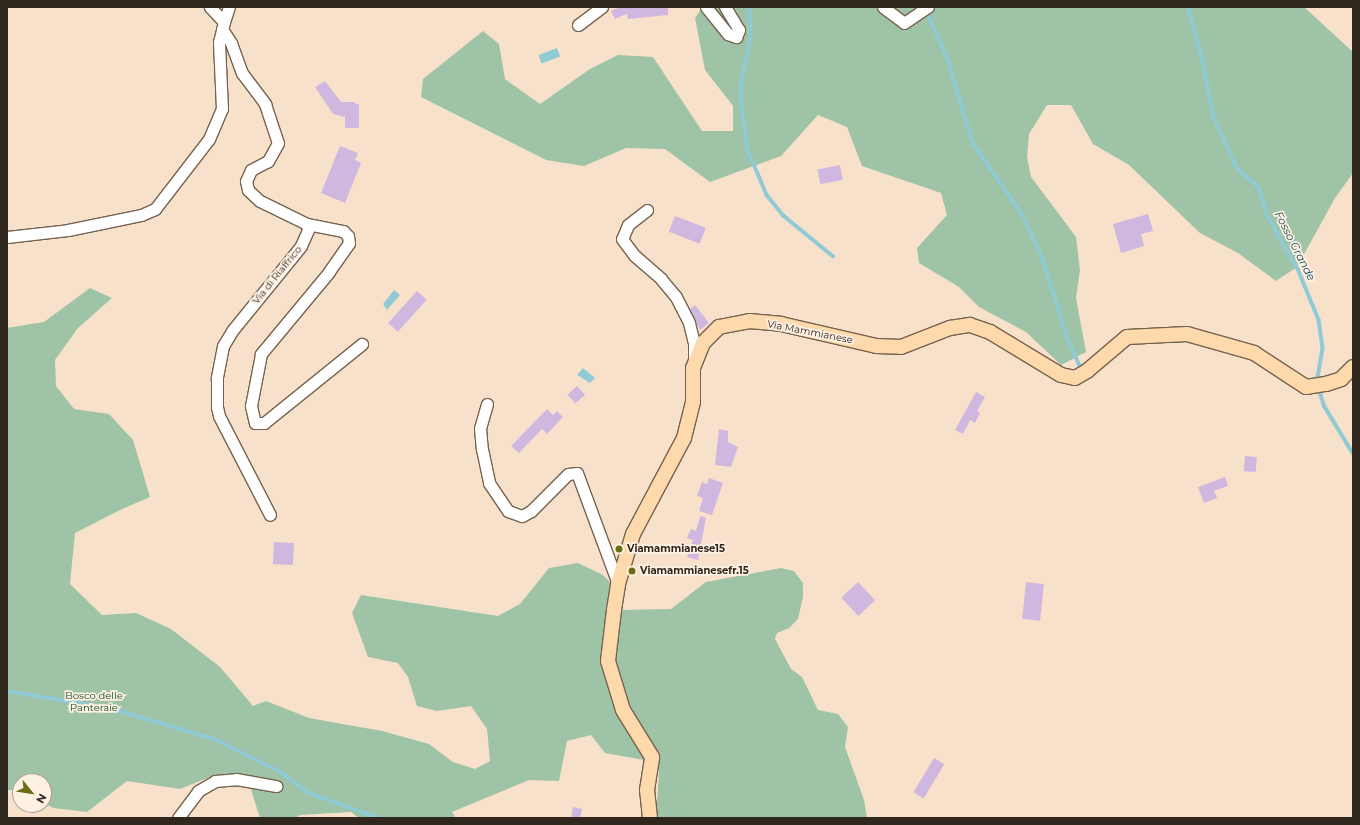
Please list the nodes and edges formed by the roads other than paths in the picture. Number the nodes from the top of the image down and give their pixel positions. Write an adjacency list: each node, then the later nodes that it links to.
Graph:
1 (210, 7): 8 (street)
2 (229, 7): 8 (street)
3 (602, 7): 9 (street)
4 (706, 7): 5 (street)
5 (725, 7)
6 (883, 7): 7 (street)
7 (928, 7)
8 (223, 26): 11 (street); 12 (street)
9 (578, 26)
10 (647, 210): 15 (street)
11 (307, 224): 13 (street); 17 (street, Via di Riaffrico)
12 (7, 237)
13 (362, 344)
14 (1353, 367): 15 (main road, Via Mammianese)
15 (694, 368): 18 (main road, Via Mammianese)
16 (487, 404): 18 (street)
17 (270, 515)
18 (618, 584): 21 (main road, Via Mammianese)
19 (276, 786): 20 (street)
20 (178, 818)
21 (650, 818)

